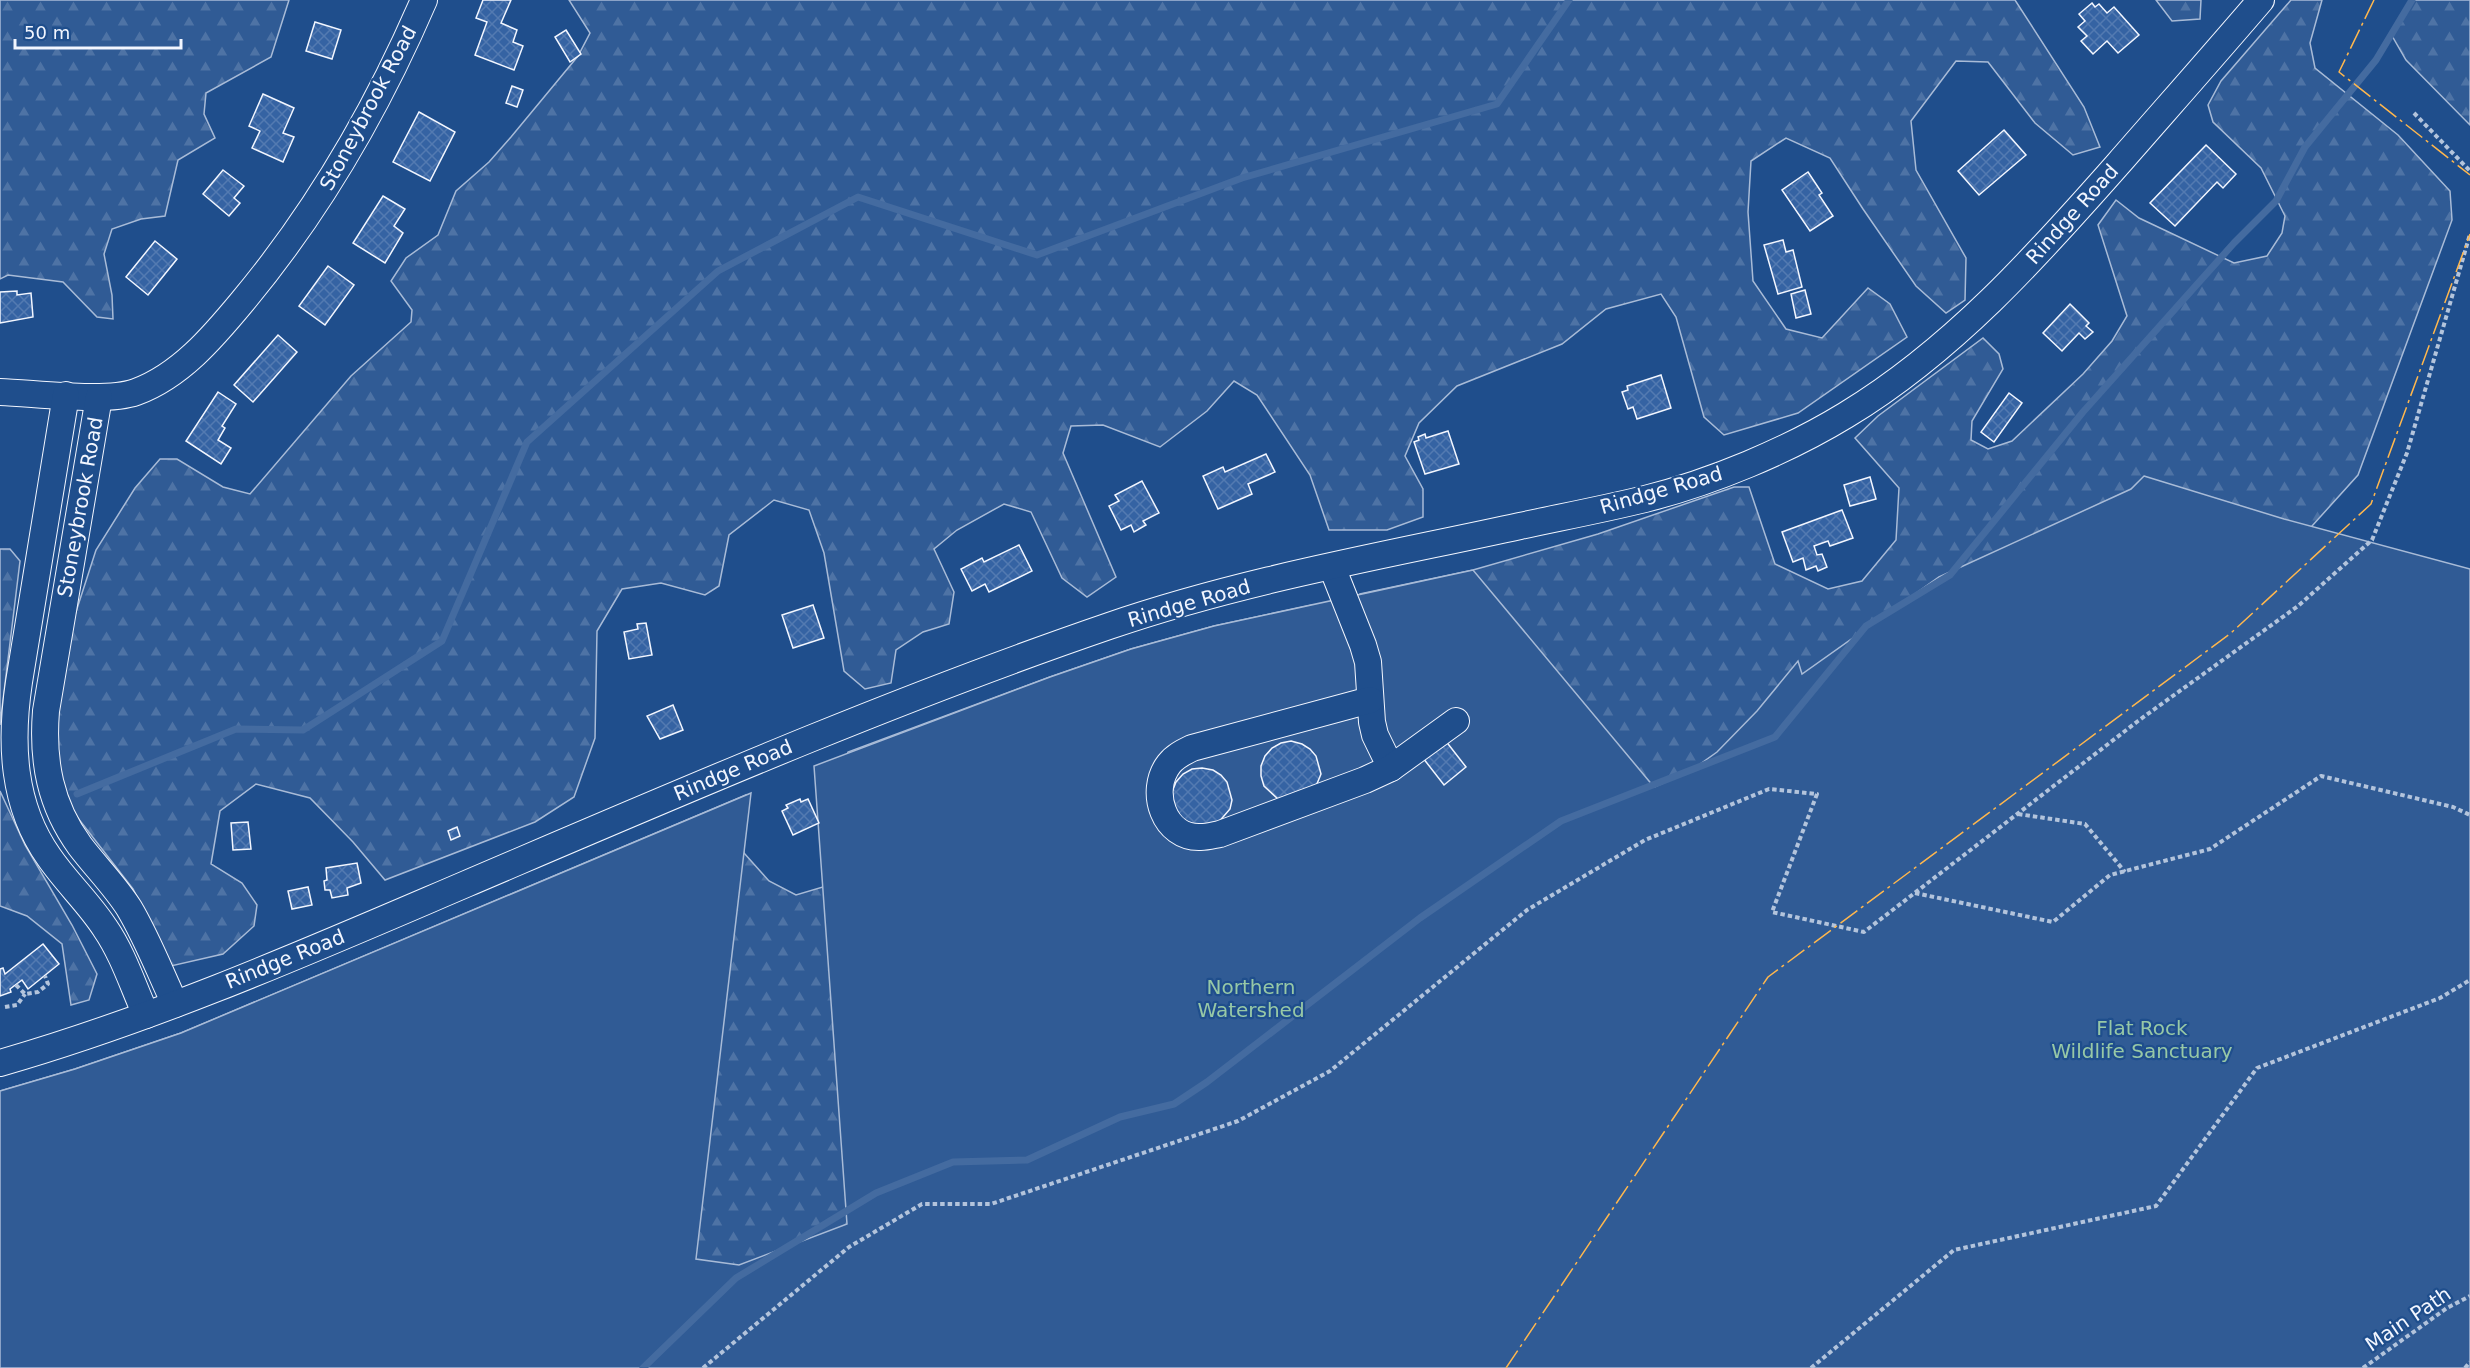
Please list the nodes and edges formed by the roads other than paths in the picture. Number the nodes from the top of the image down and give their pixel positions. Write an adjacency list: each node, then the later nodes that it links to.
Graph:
1 (424, 0): 5 (street, Stoneybrook Road)
2 (2261, 0): 6 (street, Rindge Road)
3 (0, 392): 4 (street)
4 (66, 395): 5 (street); 11 (street, Stoneybrook Road)
5 (99, 396): 10 (street, Stoneybrook Road)
6 (1332, 567): 7 (street); 10 (street, Rindge Road)
7 (1370, 700): 9 (street); 9 (street)
8 (1456, 721): 9 (street)
9 (1391, 768)
10 (175, 1004): 11 (street, Rindge Road)
11 (146, 1015): 12 (street, Rindge Road)
12 (0, 1063)

